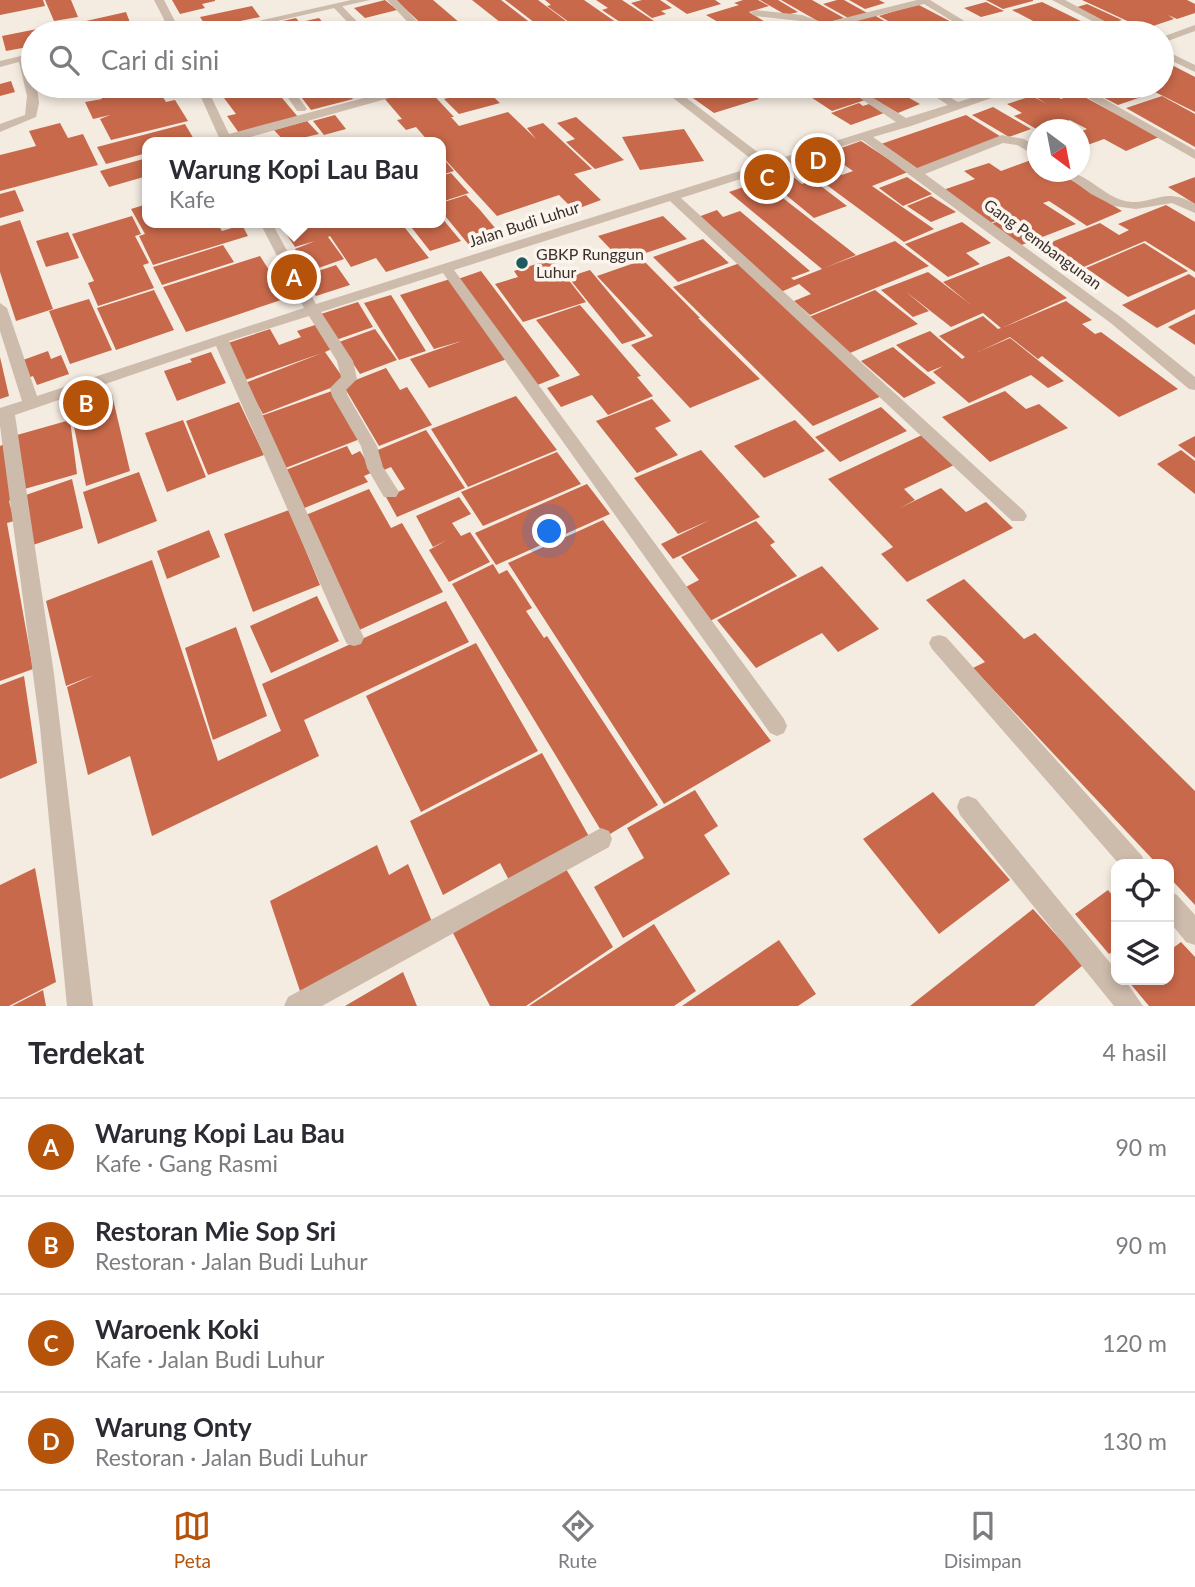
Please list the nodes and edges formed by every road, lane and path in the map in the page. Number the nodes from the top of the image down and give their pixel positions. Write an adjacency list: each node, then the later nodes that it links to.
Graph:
1 (159, 0): 7 (street)
2 (392, 0): 10 (street)
3 (1057, 0): 14 (street)
4 (361, 1): 5 (street)
5 (337, 6): 8 (street); 9 (street)
6 (755, 13): 11 (street)
7 (170, 21)
8 (281, 21)
9 (351, 21)
10 (412, 21)
11 (811, 21)
12 (846, 21): 13 (street)
13 (959, 21)
14 (1098, 21)
15 (1195, 28): 16 (street)
16 (1174, 36)
17 (1174, 39): 18 (street)
18 (1184, 41)
19 (1174, 58): 22 (street)
20 (21, 59): 21 (street)
21 (0, 64)
22 (1195, 69)
23 (33, 98): 35 (street)
24 (206, 98): 36 (street)
25 (293, 98): 33 (street)
26 (378, 98): 37 (street)
27 (679, 98): 41 (street)
28 (866, 98): 34 (street)
29 (944, 98): 32 (street)
30 (983, 98): 32 (street, Jalan Budi Luhur)
31 (1094, 98): 40 (street)
32 (957, 106): 34 (street, Jalan Budi Luhur)
33 (301, 110)
34 (907, 124): 38 (street, Jalan Budi Luhur)
35 (0, 128)
36 (224, 137)
37 (240, 137)
38 (866, 137): 41 (street, Jalan Budi Luhur); 42 (street, Gang Pembangunan)
39 (1027, 146): 42 (street)
40 (1195, 155)
41 (768, 166): 44 (street, Jalan Budi Luhur)
42 (916, 173): 51 (street, Gang Pembangunan)
43 (1083, 182): 45 (street)
44 (671, 195): 47 (street, Jalan Budi Luhur); 55 (street)
45 (1195, 209)
46 (269, 228): 49 (street)
47 (446, 268): 49 (street, Jalan Budi Luhur); 58 (street)
48 (0, 308): 52 (street)
49 (312, 310): 50 (street, Jalan Budi Luhur); 54 (street)
50 (220, 340): 52 (street, Jalan Budi Luhur); 56 (street)
51 (1195, 386)
52 (31, 403): 53 (street, Jalan Budi Luhur)
53 (3, 413): 64 (street)
54 (390, 492)
55 (1018, 516)
56 (354, 638)
57 (939, 643): 61 (street)
58 (777, 726)
59 (968, 807): 66 (street)
60 (601, 839): 65 (street)
61 (1130, 859)
62 (1174, 909): 63 (street)
63 (1195, 933)
64 (80, 1006)
65 (298, 1006)
66 (1130, 1006)

